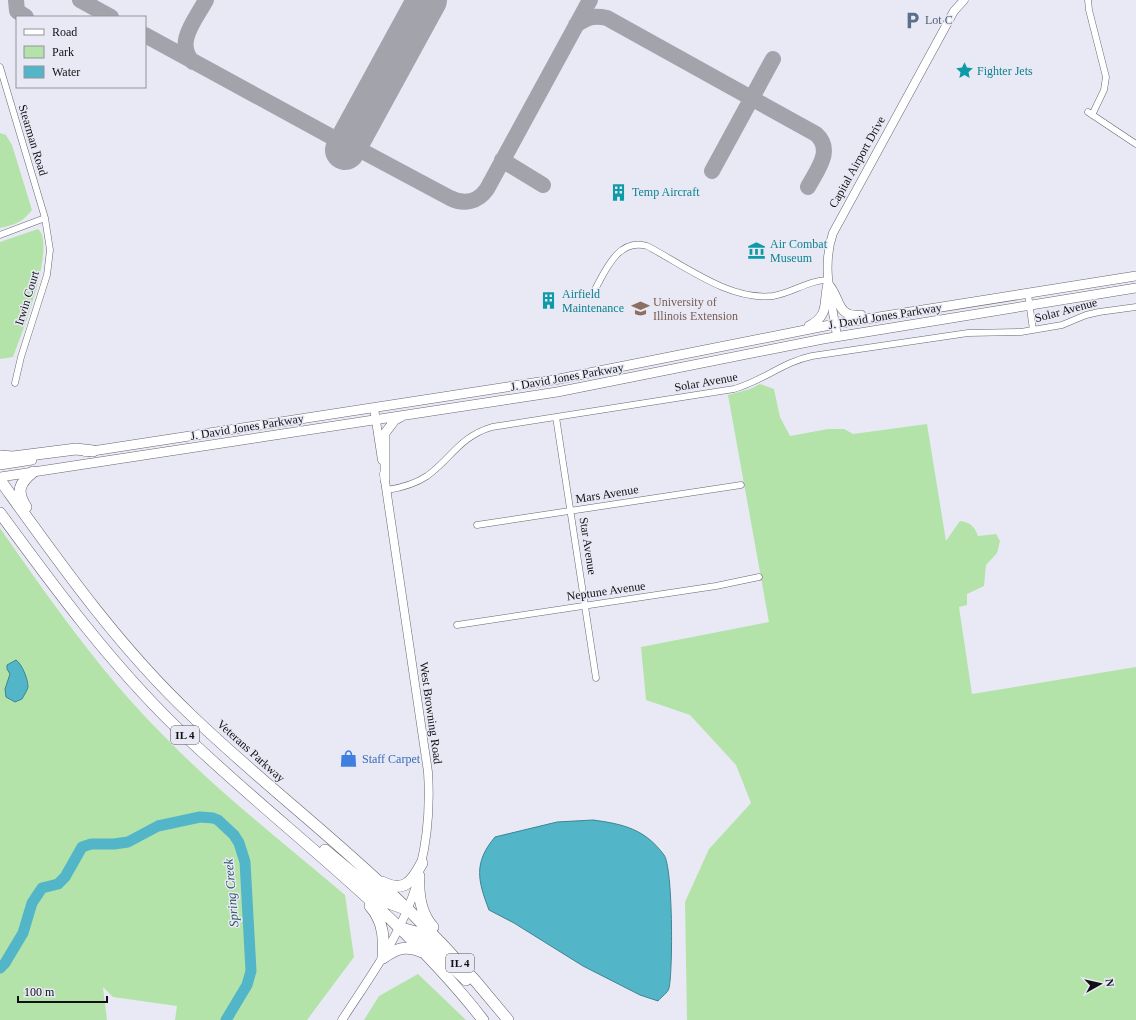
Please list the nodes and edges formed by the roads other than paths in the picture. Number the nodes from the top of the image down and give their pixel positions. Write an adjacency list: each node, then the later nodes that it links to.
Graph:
1 (952, 0): 4 (street)
2 (964, 0): 4 (street, Capital Airport Drive)
3 (1088, 0): 6 (street)
4 (954, 11): 10 (street, Capital Airport Drive)
5 (0, 67): 7 (street, Stearman Road)
6 (1136, 144)
7 (45, 218): 8 (street); 21 (street, Irwin Court)
8 (0, 236)
9 (1136, 276): 12 (main road, J. David Jones Parkway)
10 (828, 282): 13 (street); 16 (main road); 17 (street, Capital Airport Drive); 19 (main road)
11 (1136, 288): 14 (main road, J. David Jones Parkway)
12 (1028, 294): 14 (street); 16 (main road, J. David Jones Parkway)
13 (592, 295)
14 (1030, 306): 18 (street); 20 (main road, J. David Jones Parkway)
15 (1136, 307): 18 (street, Solar Avenue)
16 (932, 308): 17 (main road, J. David Jones Parkway)
17 (835, 324): 19 (main road, J. David Jones Parkway); 20 (street, Capital Airport Drive)
18 (1033, 330): 24 (street, Solar Avenue)
19 (800, 331): 22 (main road, J. David Jones Parkway)
20 (838, 336): 23 (main road, J. David Jones Parkway)
21 (16, 384)
22 (374, 408): 25 (street, West Browning Road); 26 (main road, J. David Jones Parkway)
23 (405, 416): 25 (main road, J. David Jones Parkway); 32 (main road)
24 (556, 416): 34 (street, Solar Avenue); 35 (street, Star Avenue)
25 (376, 420): 29 (main road, J. David Jones Parkway); 32 (street, West Browning Road)
26 (93, 450): 27 (highway); 28 (main road, J. David Jones Parkway)
27 (0, 456)
28 (0, 465)
29 (33, 472): 30 (main road, J. David Jones Parkway); 38 (highway)
30 (0, 477)
31 (0, 480): 38 (highway, Veterans Parkway / IL 4)
32 (385, 480): 34 (street, West Browning Road)
33 (741, 485): 35 (street, Mars Avenue)
34 (386, 490): 44 (street, West Browning Road)
35 (571, 511): 37 (street, Mars Avenue); 40 (street, Star Avenue)
36 (0, 513): 43 (highway, IL 4)
37 (477, 525)
38 (70, 576): 47 (highway, Veterans Parkway / IL 4)
39 (759, 577): 40 (street, Neptune Avenue)
40 (586, 605): 41 (street, Neptune Avenue); 42 (street, Star Avenue)
41 (457, 625)
42 (596, 678)
43 (288, 827): 45 (highway, IL 4); 48 (highway)
44 (422, 862): 46 (street, West Browning Road); 47 (highway)
45 (332, 866): 49 (highway, IL 4); 51 (highway)
46 (419, 876): 48 (street, West Browning Road); 52 (highway)
47 (378, 880): 48 (highway, Veterans Parkway / IL 4)
48 (408, 909): 49 (street, West Browning Road); 52 (highway, Veterans Parkway / IL 4)
49 (400, 928): 50 (highway, IL 4); 51 (street, West Browning Road); 55 (highway)
50 (425, 954): 51 (highway); 54 (highway, IL 4)
51 (383, 958): 53 (street, West Browning Road)
52 (472, 977): 56 (highway, Veterans Parkway / IL 4)
53 (342, 1020)
54 (483, 1020)
55 (503, 1020)
56 (508, 1020)

